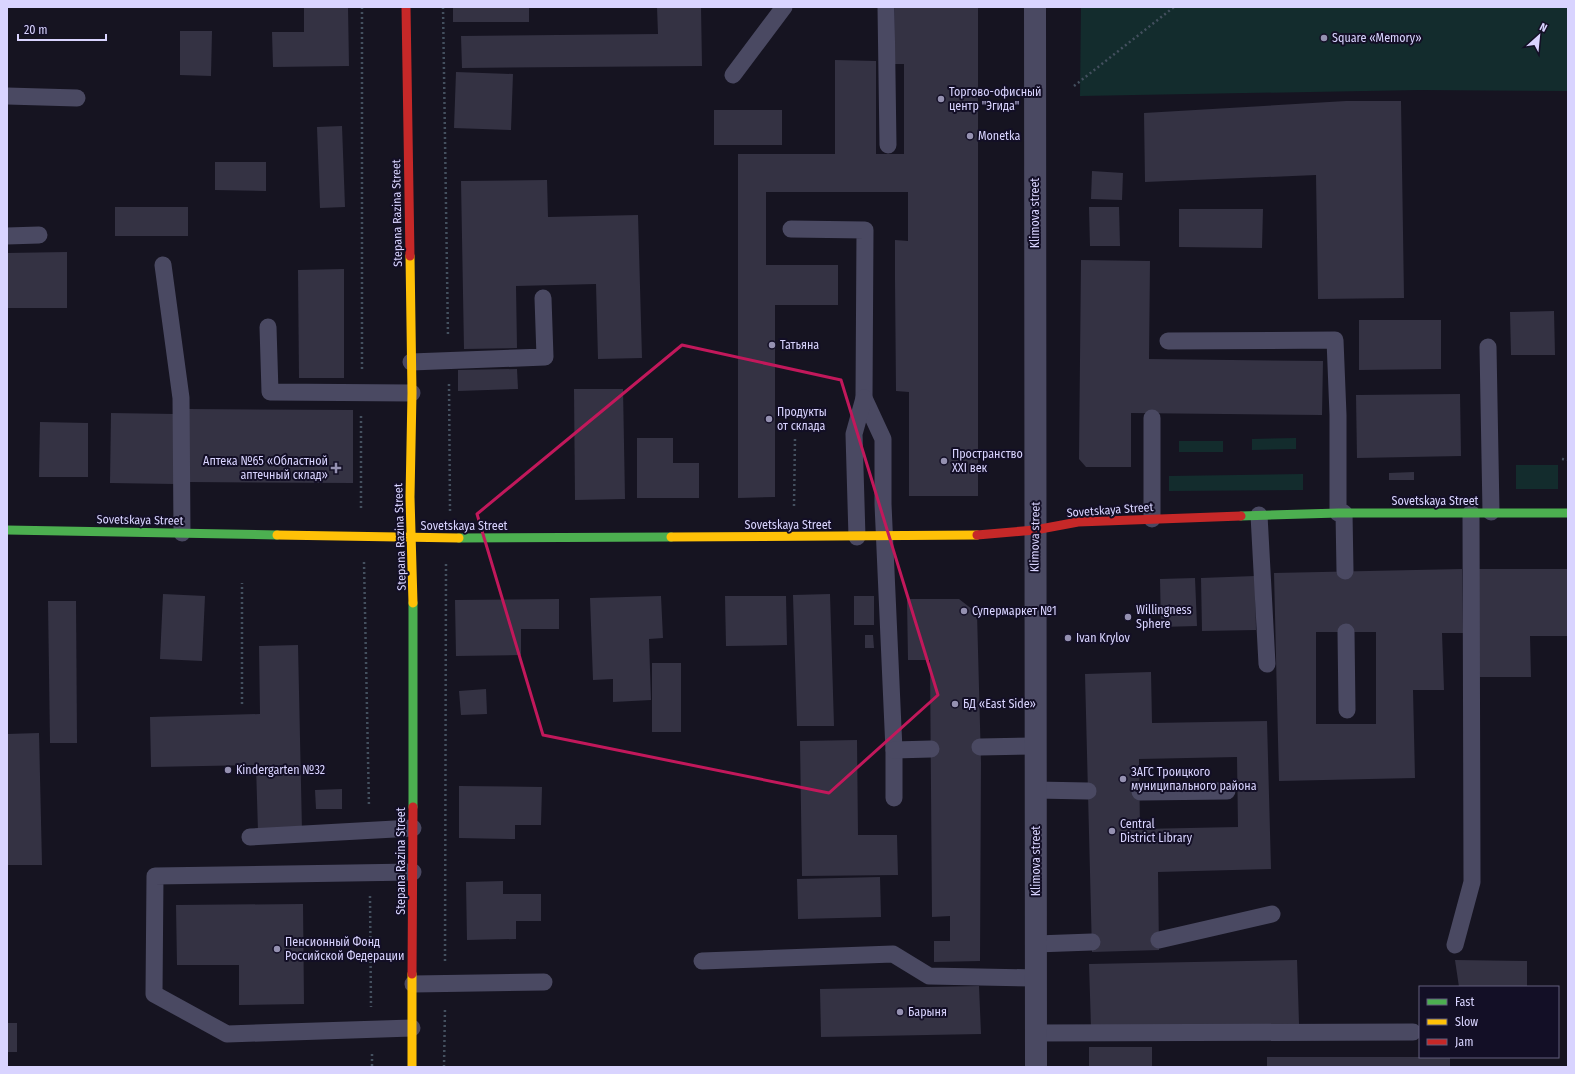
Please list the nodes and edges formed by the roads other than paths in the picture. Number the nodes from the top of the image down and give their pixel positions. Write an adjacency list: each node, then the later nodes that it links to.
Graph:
1 (406, 7): 17 (street, Stepana Razina Street)
2 (784, 7): 5 (lane)
3 (886, 7): 8 (lane)
4 (1035, 7): 28 (street, Klimova street)
5 (733, 75)
6 (7, 96): 7 (lane)
7 (77, 98)
8 (888, 145)
9 (791, 229): 19 (lane)
10 (39, 235): 11 (lane)
11 (7, 236)
12 (163, 265): 29 (lane)
13 (543, 298): 17 (lane)
14 (268, 327): 18 (lane)
15 (1168, 341): 22 (lane)
16 (1488, 347): 21 (lane)
17 (411, 362): 18 (street, Stepana Razina Street)
18 (412, 393): 30 (street, Stepana Razina Street)
19 (864, 398): 31 (lane); 32 (lane)
20 (1152, 418): 26 (lane)
21 (1491, 512): 23 (street, Sovetskaya Street); 24 (street, Sovetskaya Street)
22 (1341, 513): 23 (street, Sovetskaya Street); 25 (street, Sovetskaya Street); 33 (lane)
23 (1472, 513): 53 (lane)
24 (1568, 513)
25 (1259, 515): 26 (street, Sovetskaya Street); 35 (lane)
26 (1152, 519): 28 (street, Sovetskaya Street)
27 (7, 530): 29 (street, Sovetskaya Street)
28 (1035, 530): 32 (street, Sovetskaya Street); 37 (street, Klimova street)
29 (182, 532): 30 (street, Sovetskaya Street)
30 (412, 537): 31 (street, Sovetskaya Street); 46 (street, Stepana Razina Street)
31 (857, 537): 32 (street, Sovetskaya Street)
32 (884, 537): 40 (lane)
33 (1345, 571)
34 (1346, 632): 36 (lane)
35 (1267, 664)
36 (1347, 710)
37 (1036, 746): 38 (lane); 41 (street, Klimova street)
38 (980, 747)
39 (931, 749): 40 (lane)
40 (894, 750): 45 (lane)
41 (1036, 790): 42 (lane); 52 (street, Klimova street)
42 (1088, 791)
43 (1227, 791): 44 (lane)
44 (1140, 792)
45 (894, 798)
46 (413, 828): 47 (lane); 48 (street, Stepana Razina Street)
47 (250, 837)
48 (413, 872): 57 (street, Stepana Razina Street); 58 (lane)
49 (1272, 914): 50 (lane)
50 (1159, 940)
51 (1092, 942): 52 (lane)
52 (1036, 944): 55 (street, Klimova street)
53 (1455, 945)
54 (702, 961): 55 (lane)
55 (1036, 978): 60 (street, Klimova street)
56 (544, 982): 57 (lane)
57 (413, 984): 58 (street, Stepana Razina Street)
58 (412, 1028): 61 (street, Stepana Razina Street)
59 (1413, 1032): 60 (lane)
60 (1036, 1033): 62 (street, Klimova street)
61 (412, 1067)
62 (1036, 1067)

